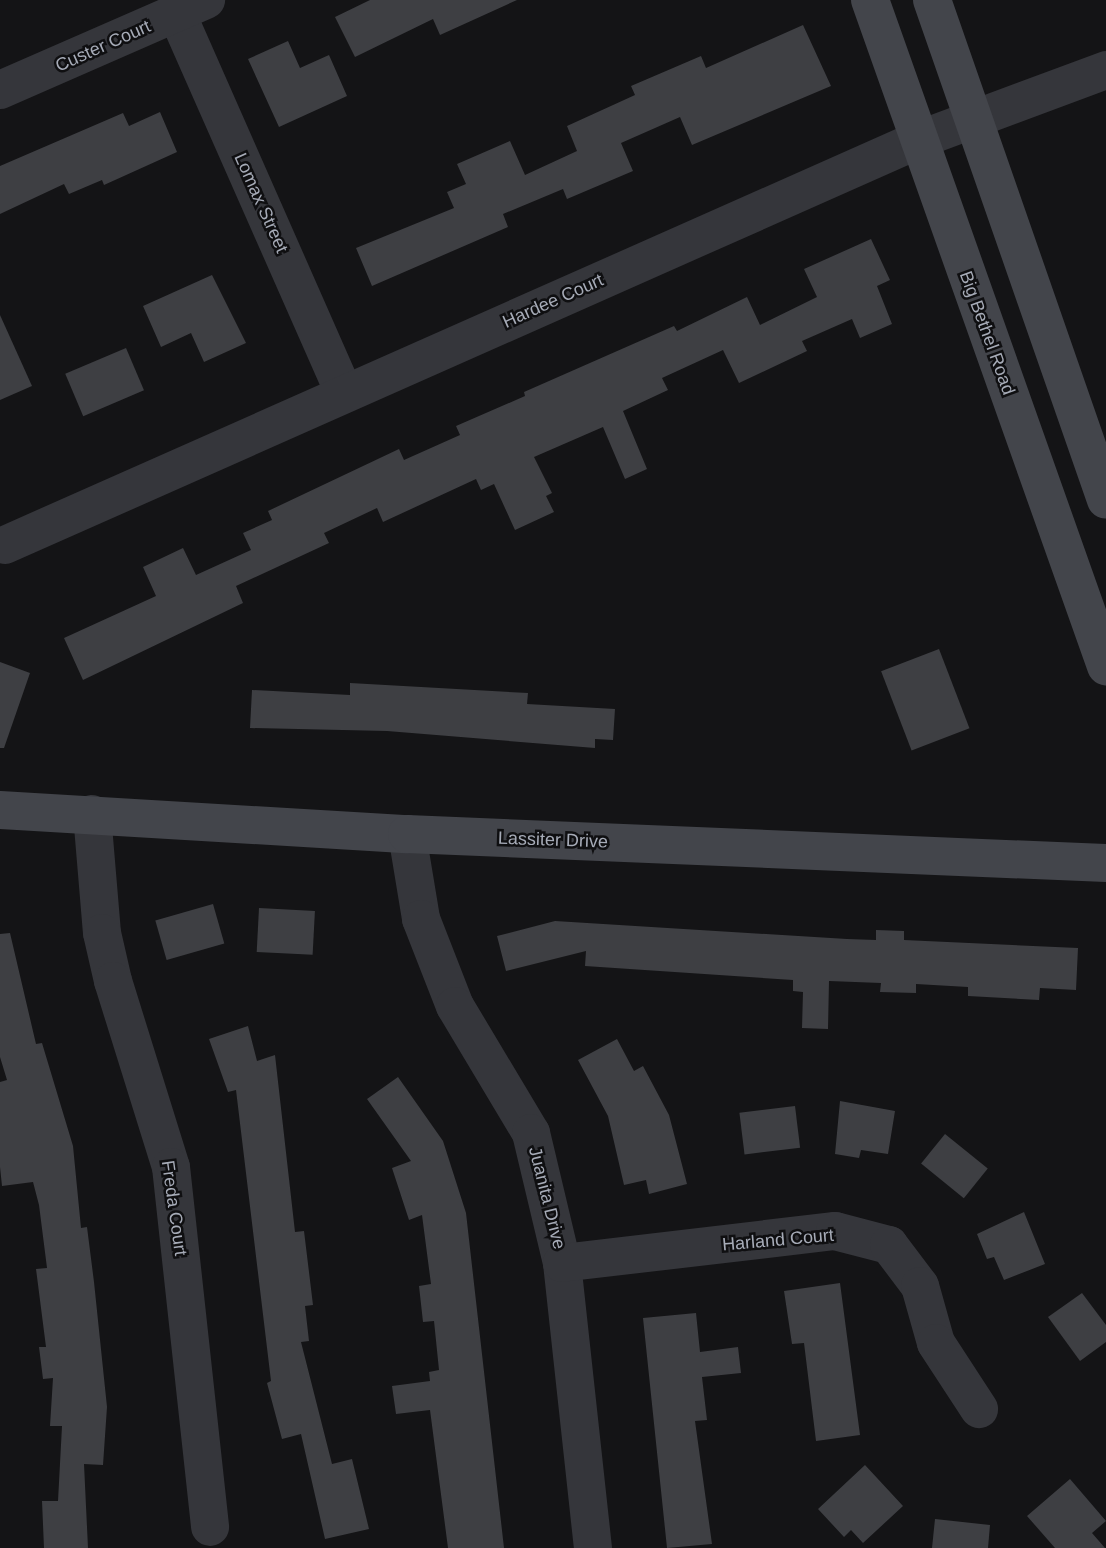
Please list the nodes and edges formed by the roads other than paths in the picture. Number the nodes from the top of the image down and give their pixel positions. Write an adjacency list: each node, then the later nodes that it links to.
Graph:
1 (870, 0): 7 (main road, Big Bethel Road)
2 (932, 0): 6 (main road)
3 (192, 7): 5 (street, Custer Court); 8 (street, Lomax Street)
4 (1106, 70): 6 (street, Hardee Court)
5 (0, 90)
6 (973, 119): 7 (street, Hardee Court); 9 (main road)
7 (918, 139): 8 (street, Hardee Court); 11 (main road, Big Bethel Road)
8 (344, 393): 10 (street, Hardee Court)
9 (1106, 500)
10 (5, 545)
11 (1106, 666)
12 (0, 810): 13 (main road, Lassiter Drive)
13 (92, 814): 14 (main road, Lassiter Drive); 18 (street, Freda Court)
14 (407, 834): 15 (main road, Lassiter Drive); 16 (street, Juanita Drive)
15 (1106, 863)
16 (562, 1263): 17 (street, Harland Court); 19 (street, Juanita Drive)
17 (979, 1409)
18 (210, 1527)
19 (593, 1548)

